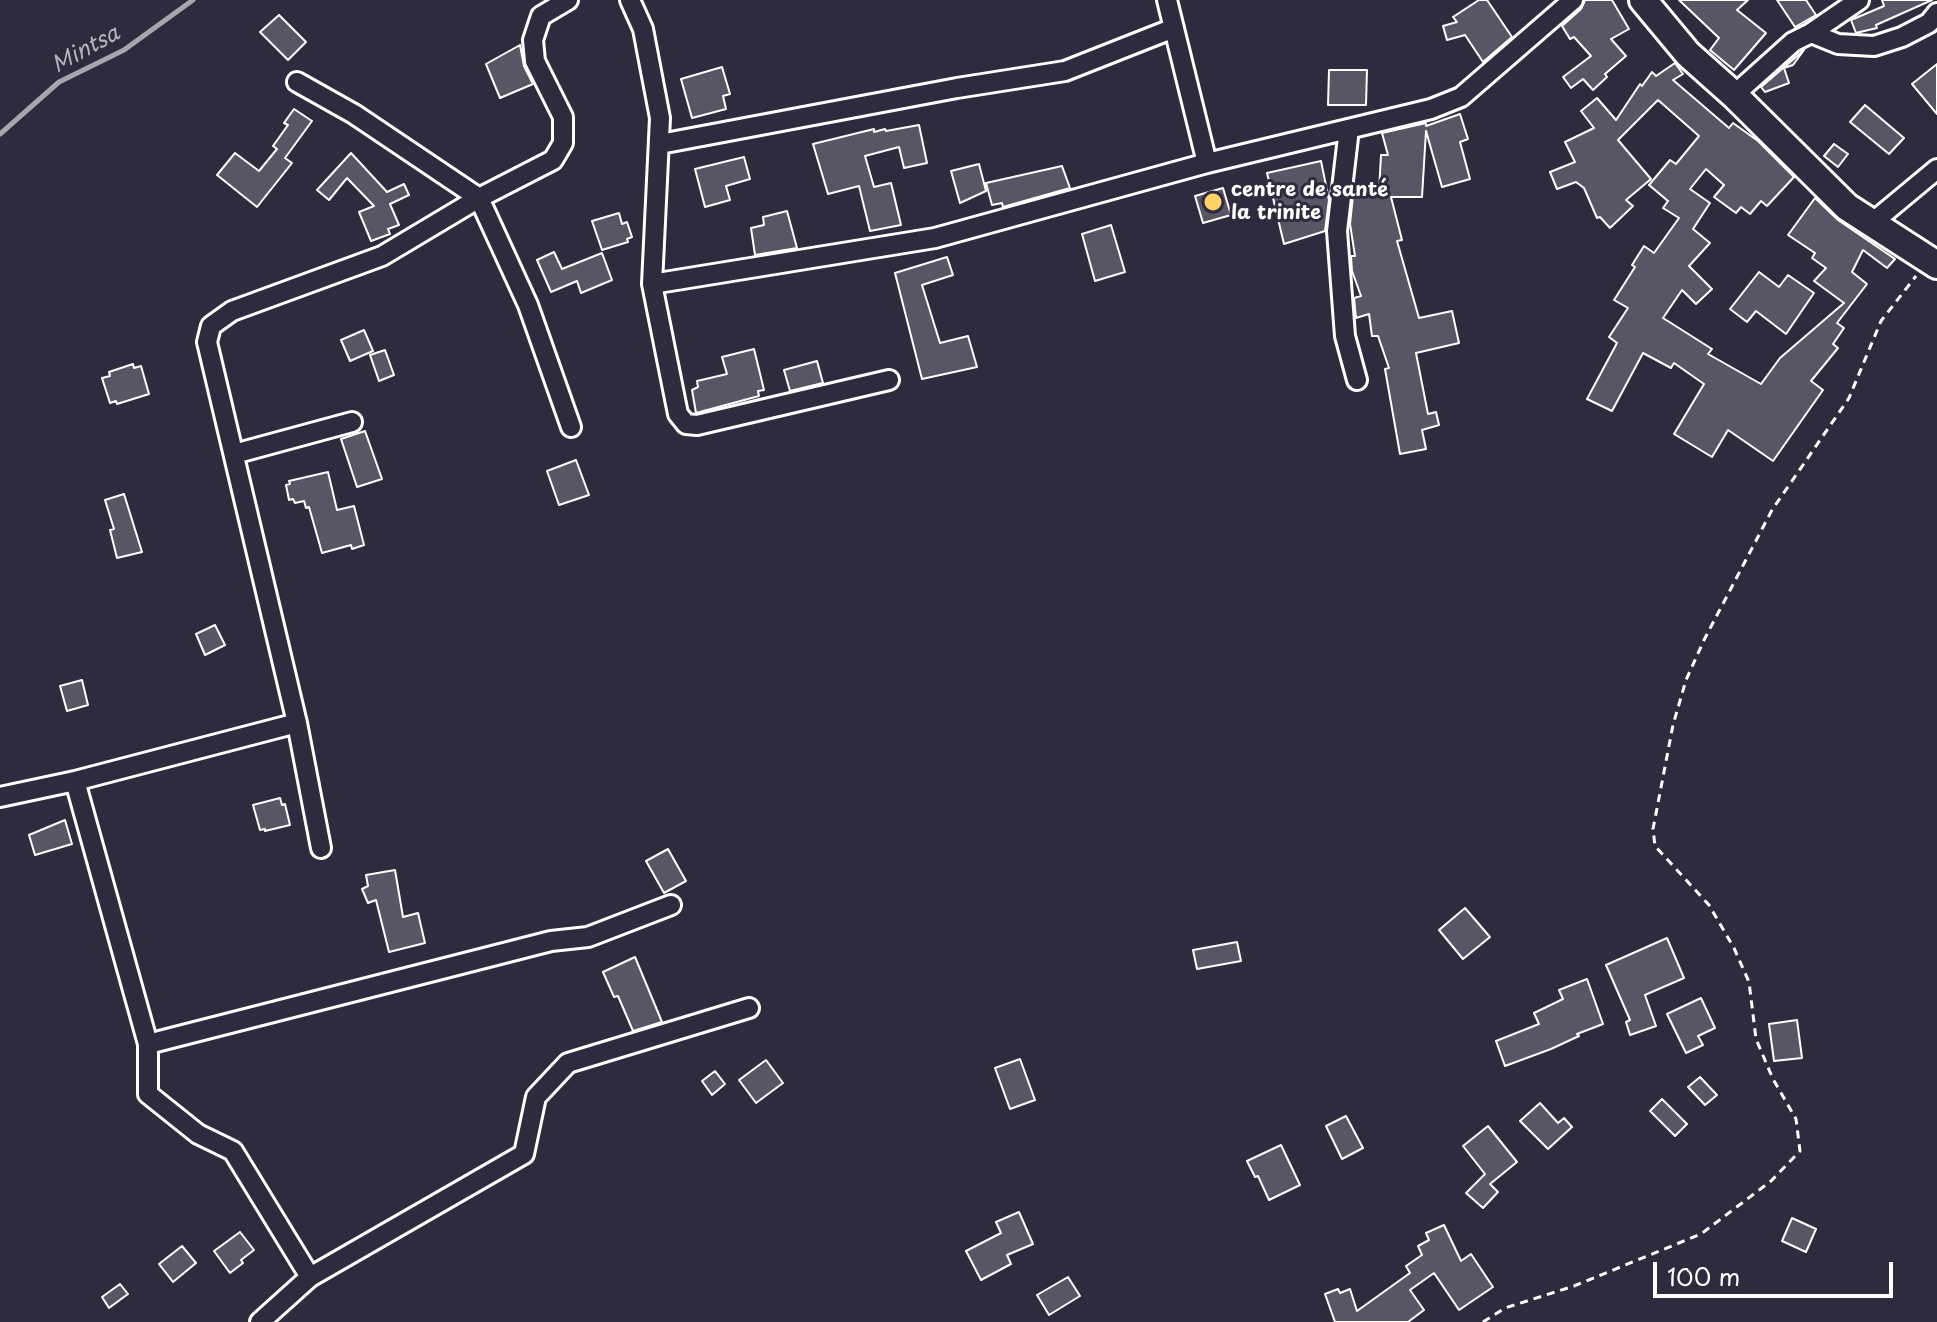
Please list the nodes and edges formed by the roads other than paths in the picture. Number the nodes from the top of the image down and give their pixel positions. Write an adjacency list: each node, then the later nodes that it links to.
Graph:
1 (568, 0): 16 (street)
2 (630, 0): 13 (street)
3 (1167, 0): 8 (street)
4 (1573, 0): 12 (street)
5 (1643, 0): 11 (main road)
6 (1859, 0): 9 (street)
7 (1937, 13): 9 (street)
8 (1174, 28): 13 (street); 14 (street)
9 (1811, 33): 11 (street)
10 (297, 82): 16 (street)
11 (1734, 95): 17 (main road)
12 (1349, 129): 14 (street); 21 (street)
13 (660, 144): 19 (street)
14 (1207, 163): 19 (street)
15 (1937, 169): 17 (street)
16 (479, 198): 23 (street); 24 (street)
17 (1872, 223): 18 (main road)
18 (1932, 262)
19 (652, 284): 20 (street)
20 (889, 380)
21 (1357, 380)
22 (352, 422): 24 (street)
23 (571, 427)
24 (234, 454): 25 (street)
25 (297, 723): 26 (street); 28 (street)
26 (75, 781): 27 (street); 31 (street)
27 (0, 797)
28 (321, 848)
29 (671, 905): 31 (street)
30 (749, 1008): 32 (street)
31 (148, 1044): 32 (street)
32 (310, 1277): 33 (street)
33 (260, 1322)

